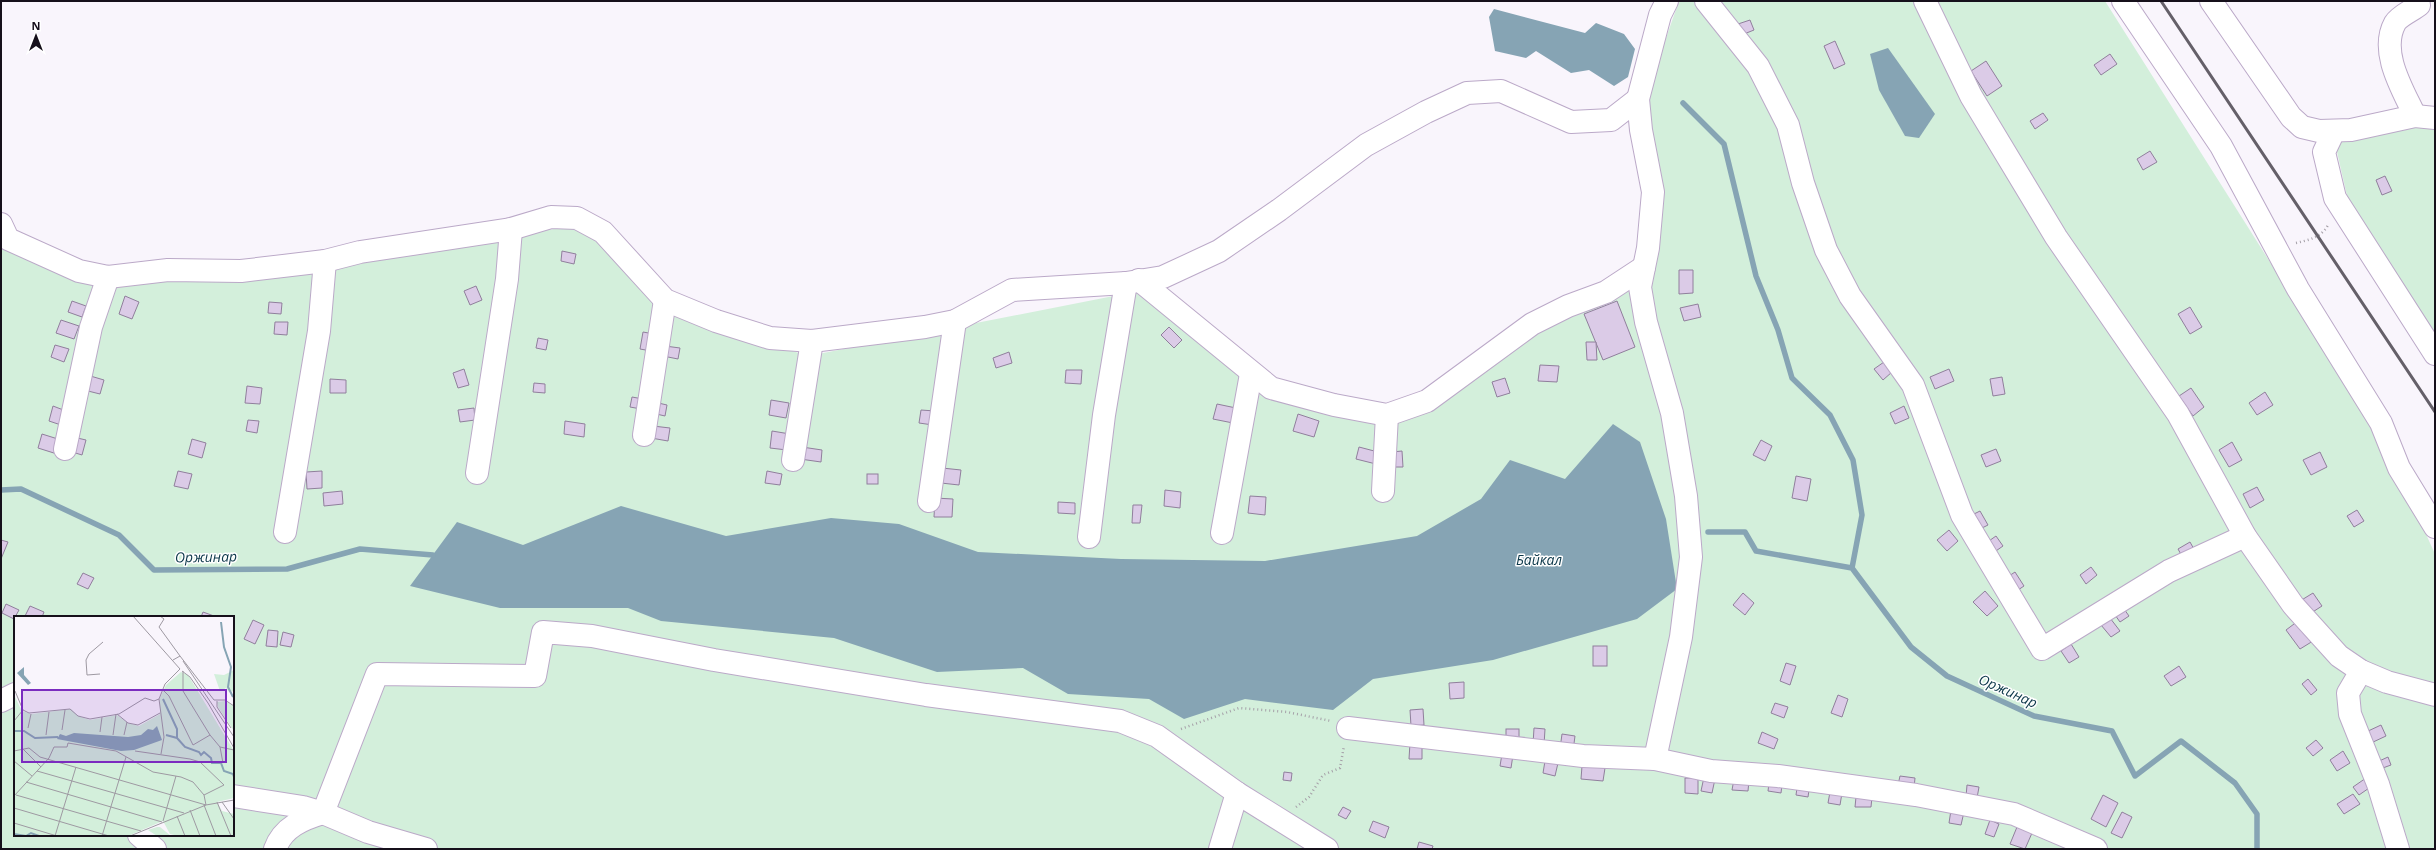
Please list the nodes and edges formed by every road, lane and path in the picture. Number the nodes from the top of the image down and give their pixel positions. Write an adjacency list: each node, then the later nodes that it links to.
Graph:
1 (1667, 1): 7 (street)
2 (1706, 1): 34 (street)
3 (1925, 1): 34 (street)
4 (2123, 1): 13 (street)
5 (2211, 1): 9 (street)
6 (2419, 5): 8 (street)
7 (1638, 99): 15 (street); 17 (street)
8 (2425, 117): 9 (street)
9 (2334, 131): 10 (street)
10 (2335, 198): 13 (path); 21 (street)
11 (511, 230): 14 (street); 18 (street); 27 (street)
12 (3, 236): 16 (street)
13 (2272, 240): 29 (street)
14 (325, 261): 16 (street); 32 (street)
15 (1644, 267): 23 (street); 41 (street)
16 (108, 277): 25 (street)
17 (1132, 281): 19 (street); 22 (street); 35 (street)
18 (665, 300): 20 (street); 24 (street)
19 (955, 321): 20 (street); 30 (street)
20 (812, 340): 26 (street)
21 (2435, 354)
22 (1251, 374): 23 (street); 33 (street)
23 (1387, 415): 28 (street)
24 (644, 435)
25 (65, 449)
26 (793, 460)
27 (477, 473)
28 (1383, 491)
29 (2415, 496): 31 (street); 36 (street)
30 (929, 501)
31 (2435, 527)
32 (285, 532)
33 (1222, 533)
34 (2245, 536): 37 (street)
35 (1089, 537)
36 (2435, 544)
37 (2361, 672): 38 (street); 53 (street)
38 (2435, 695)
39 (1348, 728): 40 (path); 41 (street); 45 (path)
40 (1157, 736): 42 (street); 44 (street)
41 (1655, 759): 52 (street)
42 (1237, 792): 45 (street); 50 (street)
43 (234, 796): 44 (street)
44 (323, 813): 48 (street); 49 (street)
45 (1279, 819): 51 (street)
46 (140, 836): 47 (street)
47 (155, 849)
48 (275, 849)
49 (426, 849)
50 (1220, 849)
51 (1327, 849)
52 (2096, 849)
53 (2398, 849)

